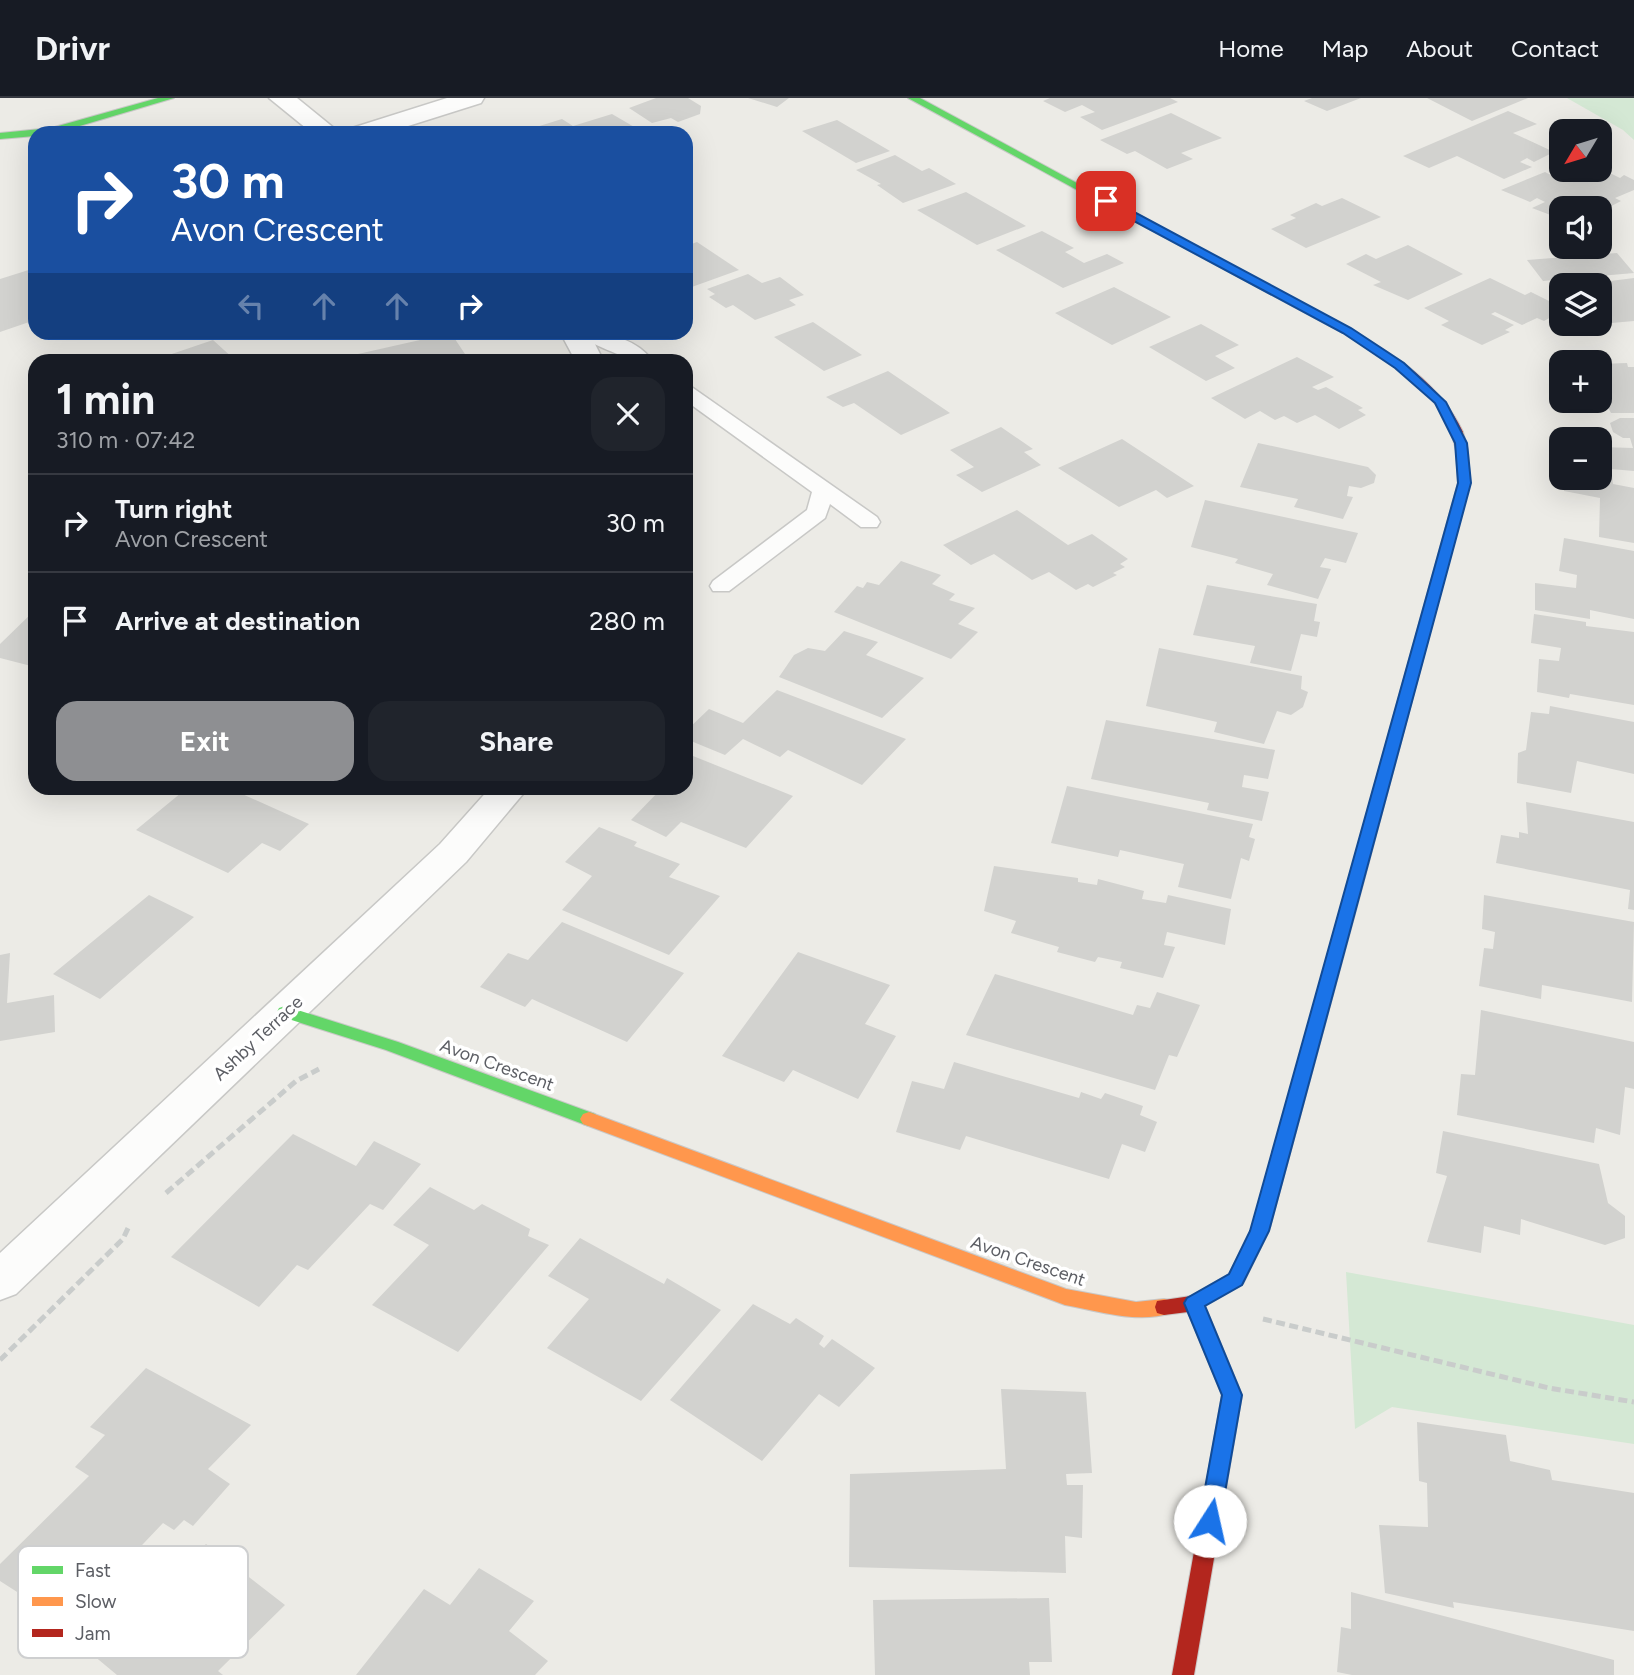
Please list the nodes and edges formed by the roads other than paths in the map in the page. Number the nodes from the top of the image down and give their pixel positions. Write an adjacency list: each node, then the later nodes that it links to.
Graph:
1 (169, 98): 5 (street)
2 (281, 98): 6 (street)
3 (472, 98): 7 (street)
4 (914, 98): 19 (street, Avon Crescent)
5 (70, 126)
6 (319, 126)
7 (382, 126)
8 (28, 133): 9 (street)
9 (0, 136)
10 (604, 340): 11 (lane)
11 (634, 354)
12 (693, 397): 13 (lane)
13 (823, 492): 14 (lane); 15 (lane)
14 (869, 522)
15 (721, 586)
16 (504, 795): 17 (street, Ashby Terrace)
17 (285, 1012): 18 (street, Ashby Terrace); 19 (street, Avon Crescent)
18 (5, 1270)
19 (1194, 1303): 20 (street)
20 (1183, 1675)

